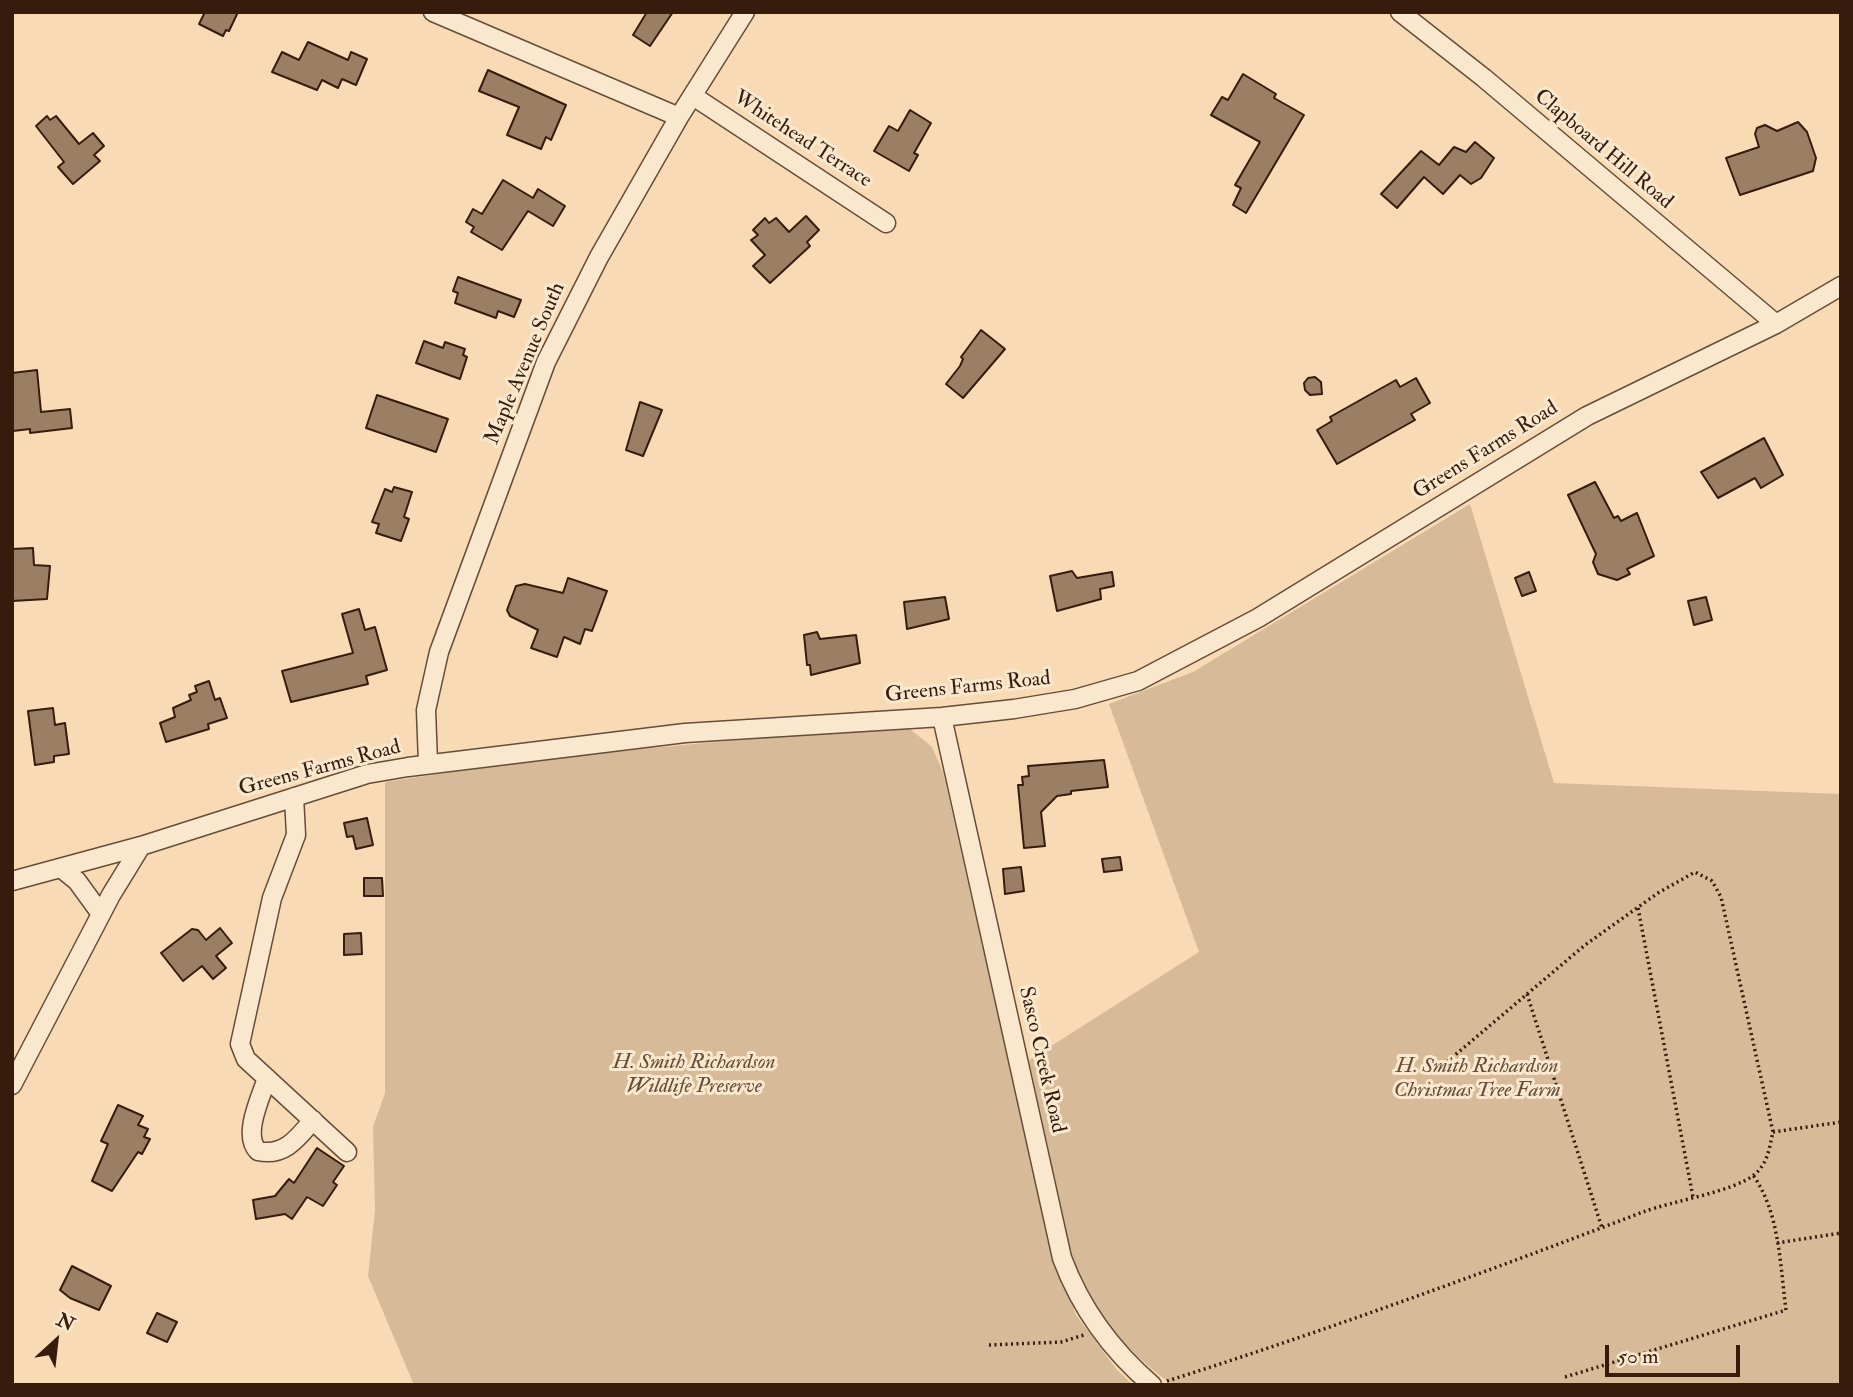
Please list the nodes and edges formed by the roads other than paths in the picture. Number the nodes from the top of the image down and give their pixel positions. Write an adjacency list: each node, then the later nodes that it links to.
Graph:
1 (433, 12): 5 (street)
2 (745, 12): 4 (street, Maple Avenue South)
3 (1399, 12): 8 (street, Clapboard Hill Road)
4 (693, 96): 5 (street, Maple Avenue South); 6 (street, Whitehead Terrace)
5 (679, 117): 10 (street, Maple Avenue South)
6 (886, 223)
7 (1841, 286): 8 (street, Greens Farms Road)
8 (1776, 324): 9 (street, Greens Farms Road)
9 (942, 717): 10 (street, Greens Farms Road); 20 (street, Sasco Creek Road)
10 (428, 763): 11 (street, Greens Farms Road)
11 (293, 797): 12 (street, Greens Farms Road); 16 (street)
12 (141, 846): 13 (street, Greens Farms Road); 15 (street)
13 (61, 868): 14 (street, Greens Farms Road); 15 (street)
14 (12, 881)
15 (101, 914): 17 (street)
16 (267, 1078): 18 (street); 18 (street)
17 (12, 1085)
18 (313, 1120): 19 (street)
19 (347, 1152)
20 (1154, 1385)

